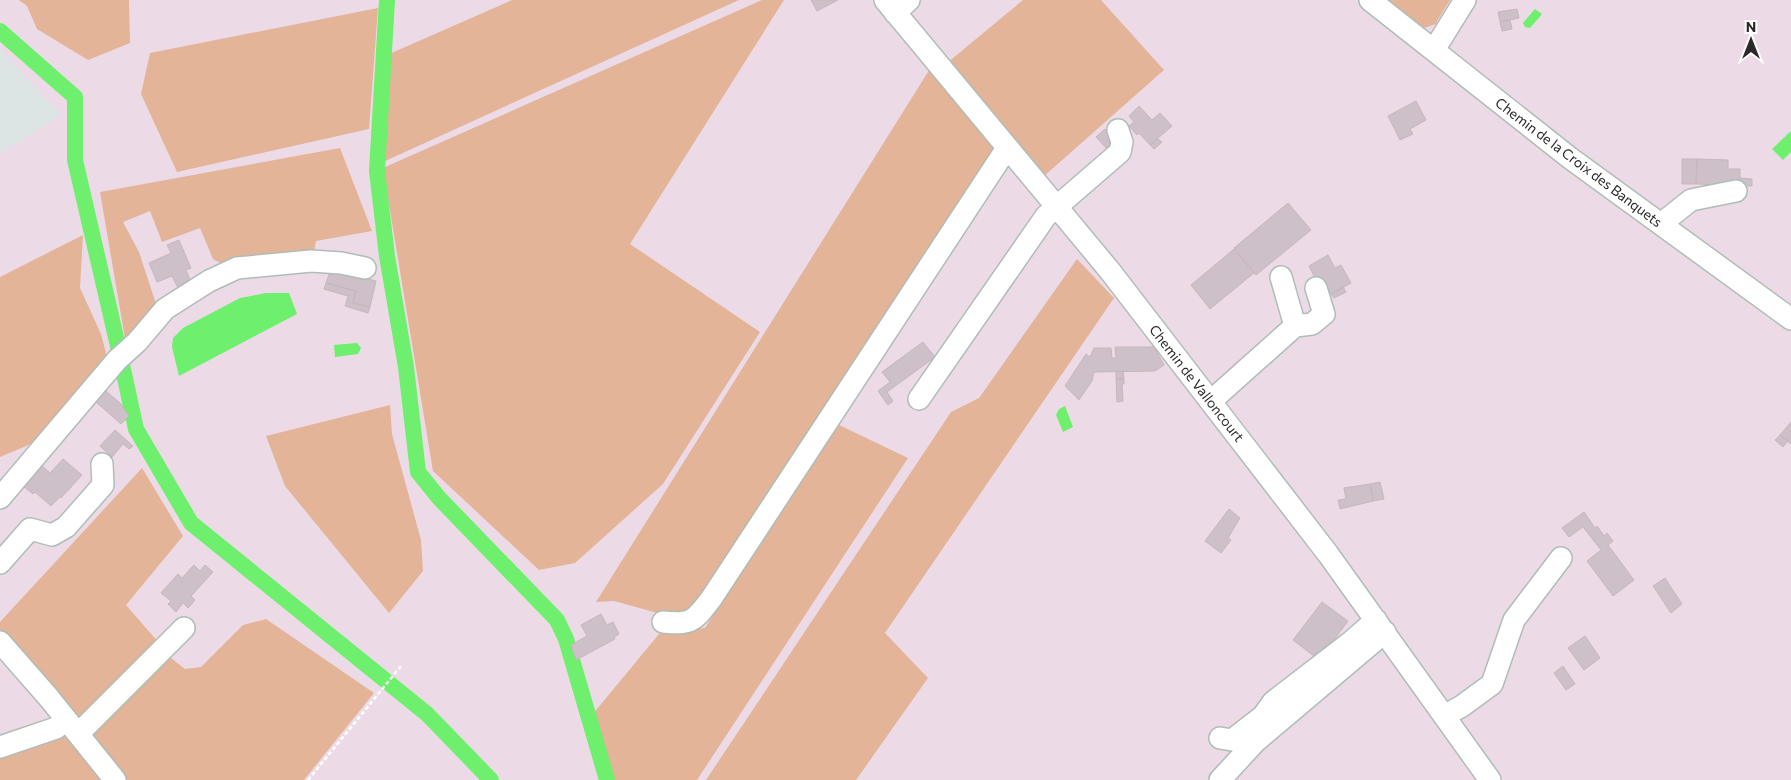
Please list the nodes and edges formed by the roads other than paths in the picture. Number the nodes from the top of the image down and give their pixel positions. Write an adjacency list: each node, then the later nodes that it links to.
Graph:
1 (1370, 0): 4 (street, Chemin de la Croix des Banquets)
2 (1465, 0): 4 (street)
3 (896, 4): 6 (street, Chemin de Valloncourt)
4 (1434, 50): 9 (street, Chemin de la Croix des Banquets)
5 (1118, 130): 8 (street)
6 (1007, 148): 8 (street, Chemin de Valloncourt); 21 (street)
7 (1736, 191): 9 (street)
8 (1056, 207): 15 (street); 16 (street, Chemin de Valloncourt)
9 (1661, 224): 13 (street, Chemin de la Croix des Banquets)
10 (365, 268): 18 (street)
11 (1280, 277): 14 (street)
12 (1316, 288): 14 (street)
13 (1791, 320)
14 (1295, 326): 16 (street)
15 (919, 399)
16 (1211, 401): 22 (street, Chemin de Valloncourt)
17 (102, 464): 20 (street)
18 (0, 498)
19 (1561, 558): 25 (street)
20 (0, 563)
21 (663, 622)
22 (1380, 626): 25 (street, Chemin de Valloncourt); 27 (street); 30 (street)
23 (184, 628): 26 (street)
24 (0, 642): 26 (street)
25 (1444, 716): 31 (street, Chemin de Valloncourt)
26 (72, 727): 28 (street); 29 (street)
27 (1220, 738)
28 (0, 747)
29 (115, 780)
30 (1220, 780)
31 (1490, 780)

